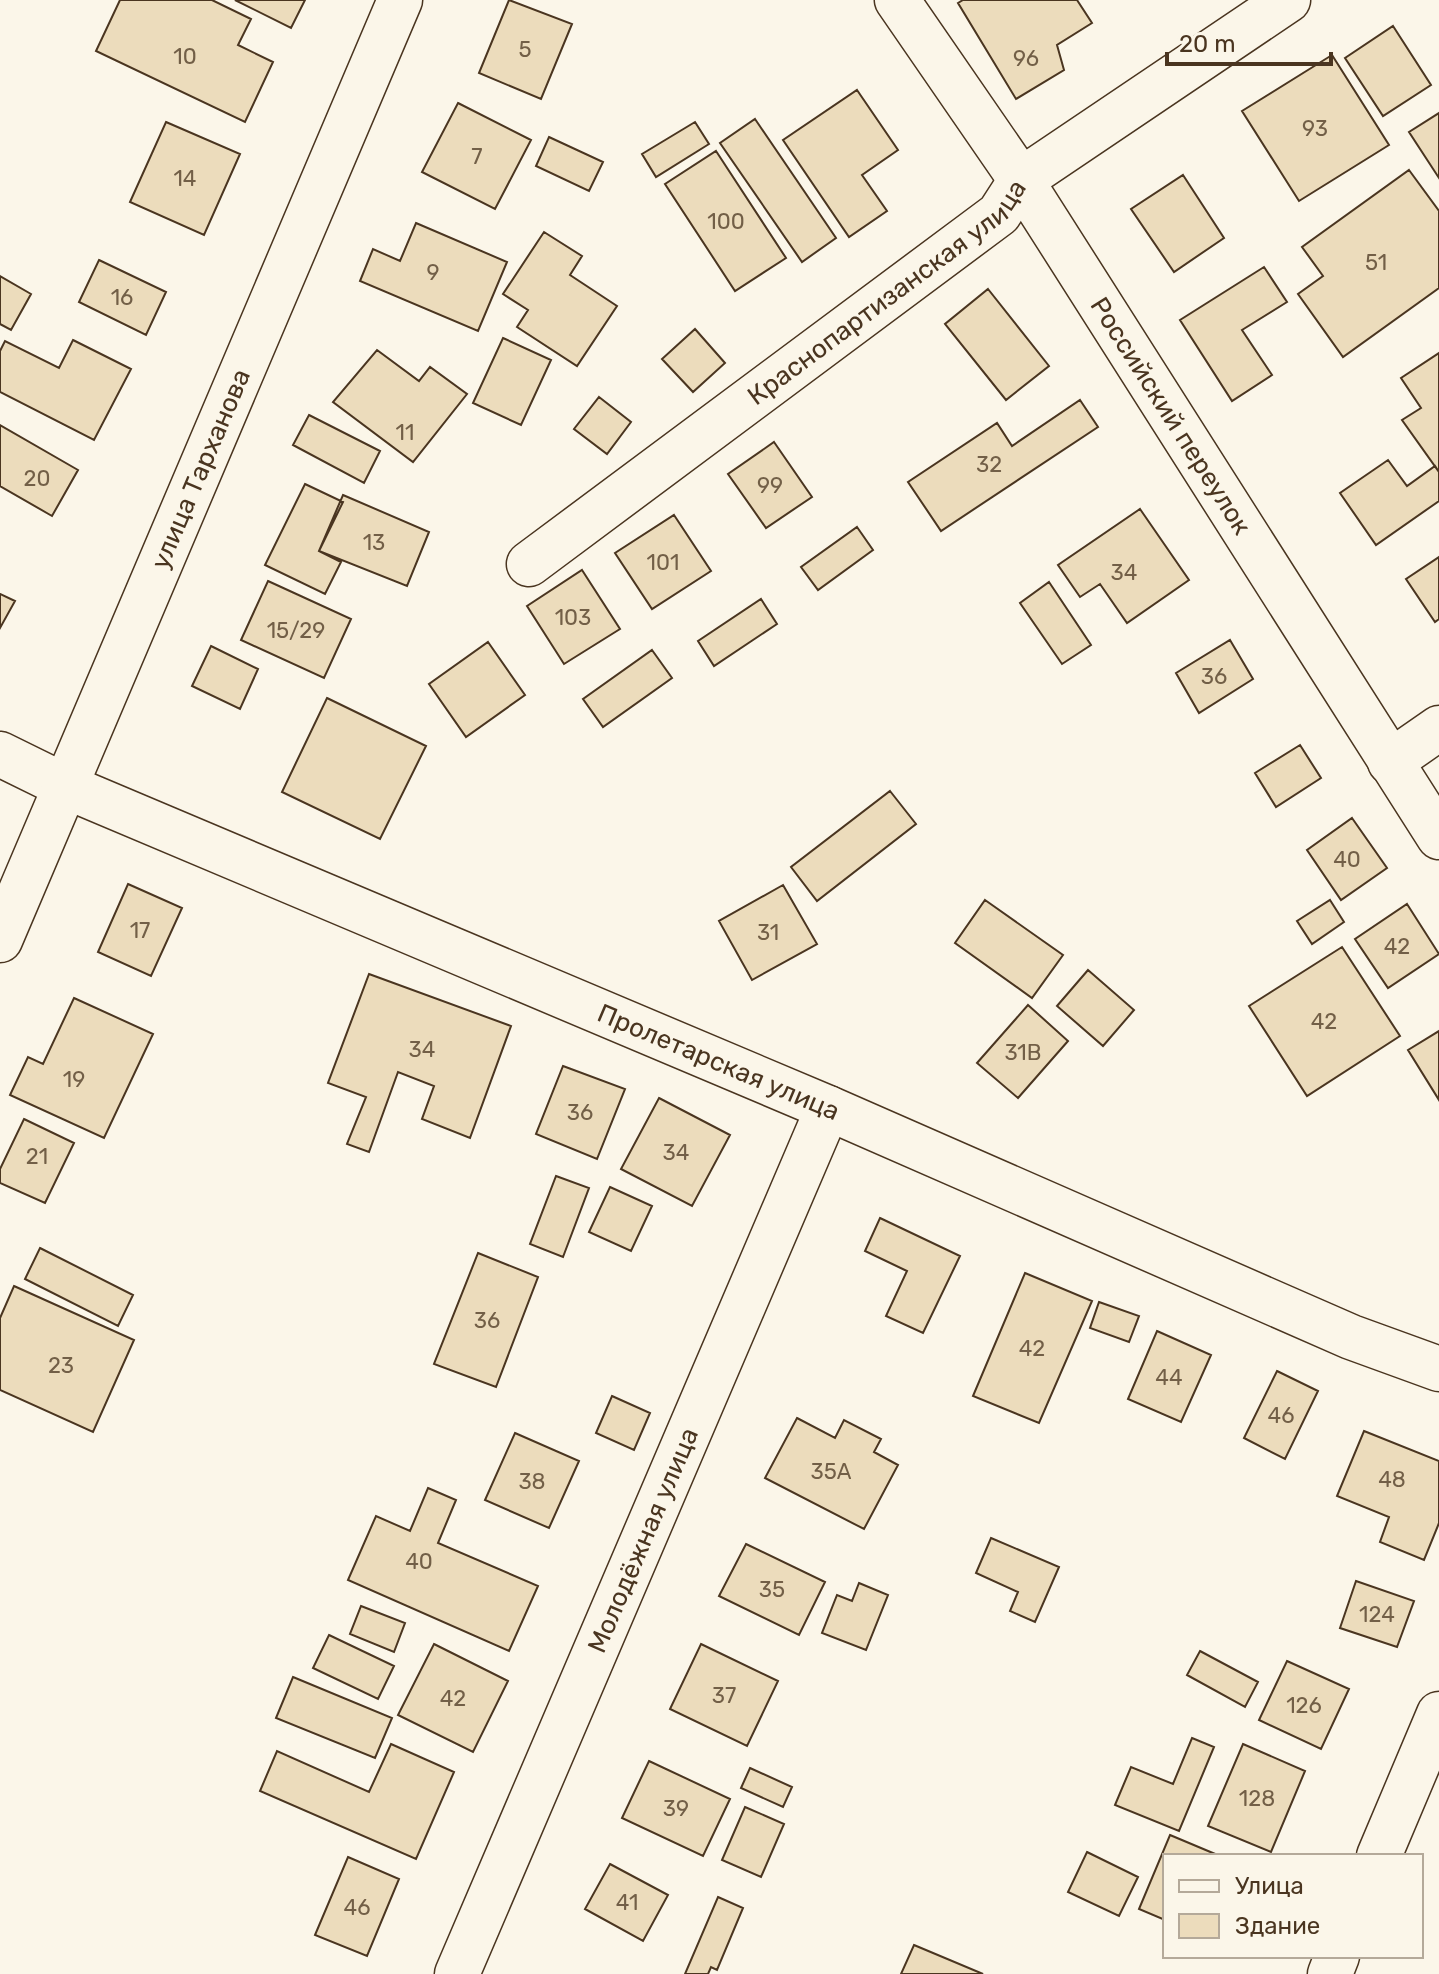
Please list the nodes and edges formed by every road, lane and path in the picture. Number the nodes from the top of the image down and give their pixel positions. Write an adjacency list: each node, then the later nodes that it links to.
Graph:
1 (400, 0): 9 (street, улица Тарханова)
2 (897, 0): 4 (street, Российский переулок)
3 (1288, 0): 4 (street, Краснопартизанская улица)
4 (1021, 180): 5 (street, Краснопартизанская улица); 8 (street, Российский переулок)
5 (529, 564)
6 (1439, 728): 8 (street)
7 (0, 754): 9 (street, Пролетарская улица)
8 (1390, 762): 10 (street, Российский переулок)
9 (65, 786): 11 (street, улица Тарханова); 12 (street, Пролетарская улица)
10 (1439, 837)
11 (0, 940)
12 (828, 1108): 13 (street, Пролетарская улица); 16 (street, Молодёжная улица)
13 (1439, 1369)
14 (1439, 1714): 15 (street)
15 (1380, 1854)
16 (457, 1974)

